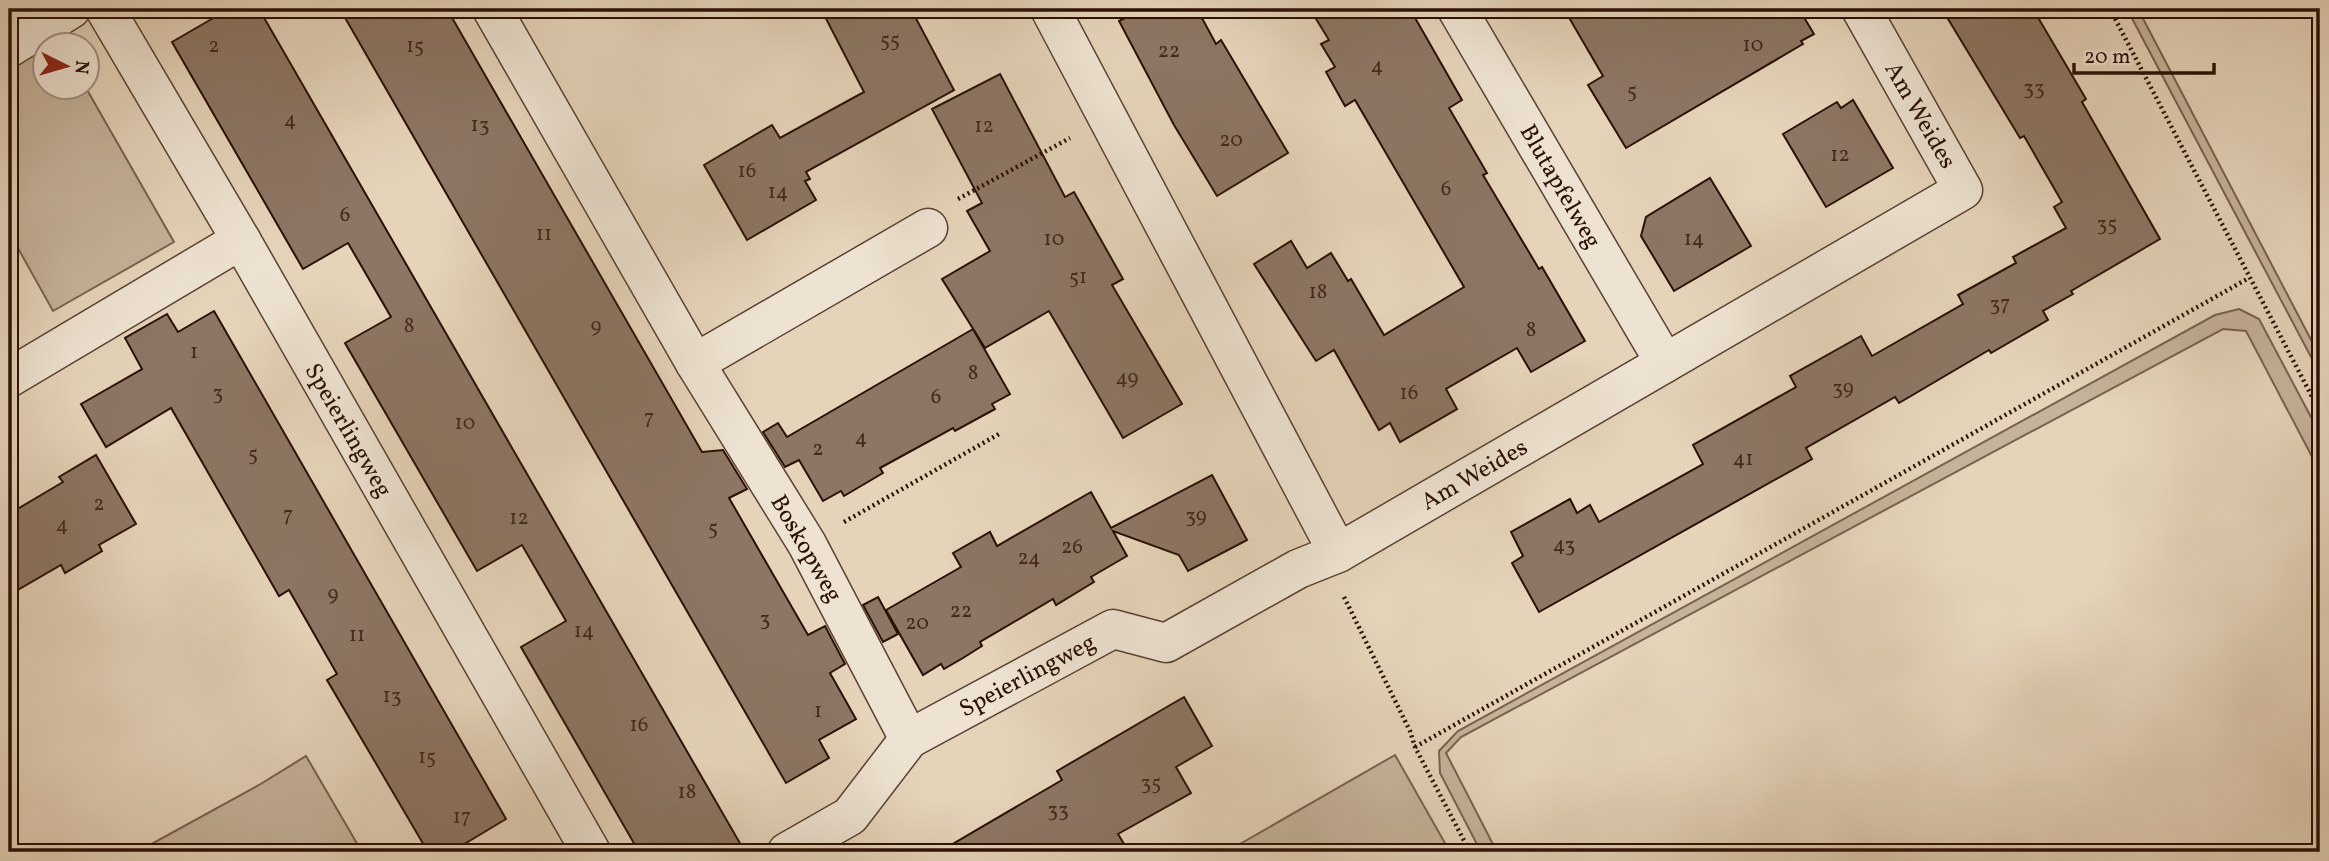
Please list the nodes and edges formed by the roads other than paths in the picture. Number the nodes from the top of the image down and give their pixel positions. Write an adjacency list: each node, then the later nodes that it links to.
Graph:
1 (71, 9): 7 (street)
2 (106, 9): 9 (street, Speierlingweg)
3 (492, 9): 10 (street, Boskopweg)
4 (1050, 9): 13 (street)
5 (1457, 9): 11 (street, Blutapfelweg)
6 (1861, 9): 11 (street, Am Weides)
7 (9, 48)
8 (928, 228): 10 (street)
9 (241, 240): 12 (street); 15 (street, Speierlingweg)
10 (695, 363): 14 (street, Boskopweg)
11 (1665, 363): 13 (street, Am Weides)
12 (10, 376)
13 (1338, 553): 14 (street, Speierlingweg)
14 (909, 739): 16 (street, Speierlingweg)
15 (591, 852)
16 (787, 852)

